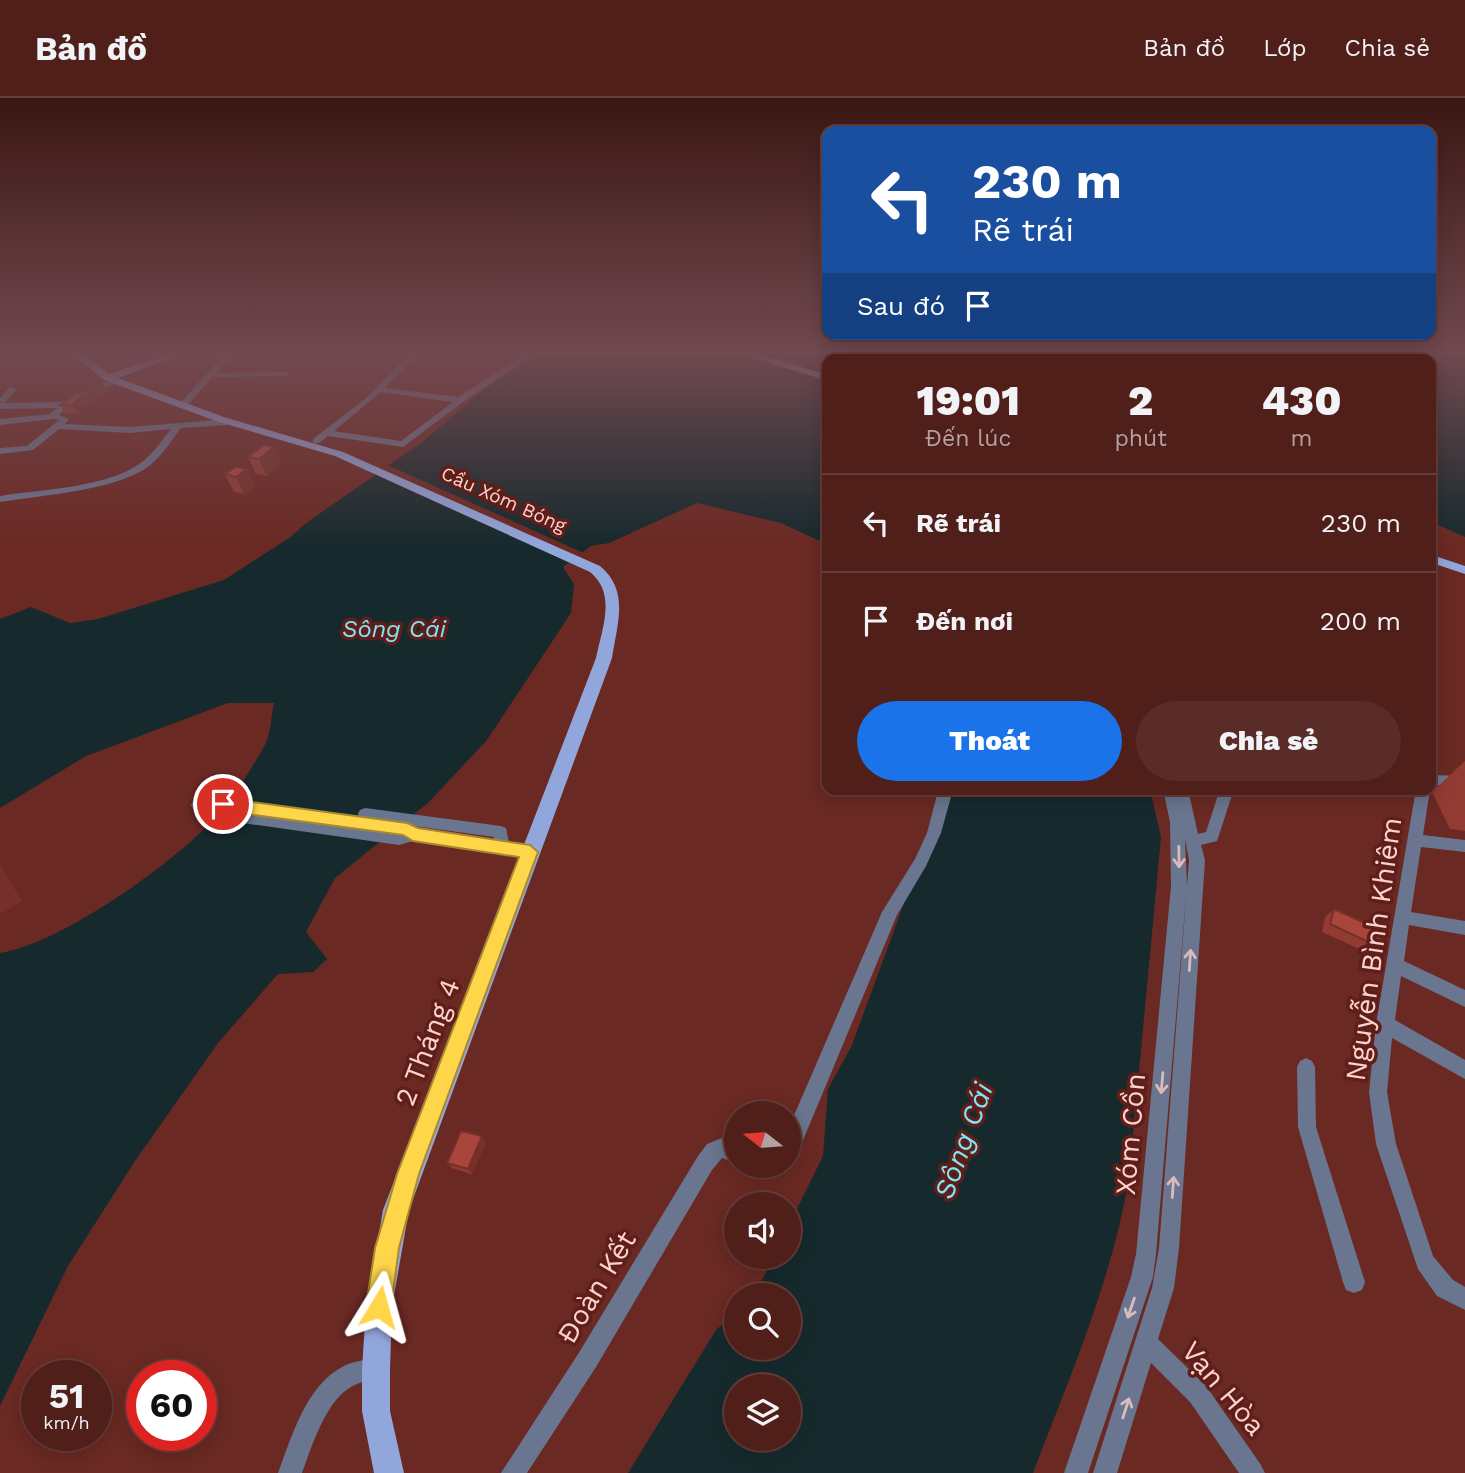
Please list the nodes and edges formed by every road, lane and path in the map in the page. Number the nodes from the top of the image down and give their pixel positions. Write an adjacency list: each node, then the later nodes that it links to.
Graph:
1 (52, 416): 8 (street)
2 (53, 416): 9 (street)
3 (198, 416): 10 (street)
4 (217, 416): 7 (main road)
5 (348, 416): 11 (street)
6 (439, 416): 11 (street)
7 (223, 419): 10 (street); 12 (main road); 14 (main road)
8 (0, 422)
9 (57, 426): 10 (street); 13 (street)
10 (182, 427): 15 (street)
11 (326, 433): 12 (street)
12 (316, 441): 14 (main road)
13 (0, 451)
14 (342, 452): 20 (main road, Cầu Xóm Bóng)
15 (0, 499)
16 (1436, 555): 18 (main road)
17 (1436, 560): 19 (main road)
18 (1465, 564)
19 (1465, 570)
20 (620, 604): 32 (main road, 2 Tháng 4)
21 (1436, 780): 22 (street)
22 (1465, 781)
23 (941, 795): 40 (street)
24 (1171, 795): 42 (street, Xóm Cồn, one-way to 42)
25 (1182, 795): 28 (street, Xóm Cồn)
26 (1225, 795): 28 (street)
27 (1422, 795): 29 (street, Nguyễn Bình Khiêm)
28 (1194, 841): 44 (street, Xóm Cồn, one-way to 28)
29 (1415, 841): 30 (street); 33 (street, Nguyễn Bình Khiêm)
30 (1465, 846)
31 (502, 847): 31 (street); 32 (street)
32 (530, 852): 47 (main road, 2 Tháng 4)
33 (1403, 917): 34 (street); 35 (street, Nguyễn Bình Khiêm)
34 (1465, 928)
35 (1394, 964): 36 (street); 37 (street, Nguyễn Bình Khiêm)
36 (1465, 999)
37 (1385, 1024): 39 (street); 45 (street, Nguyễn Bình Khiêm)
38 (1306, 1067): 43 (street)
39 (1465, 1069)
40 (802, 1119)
41 (724, 1149): 50 (street, Đoàn Kết)
42 (1142, 1277): 44 (street); 51 (street, Xóm Cồn, one-way to 51)
43 (1354, 1282)
44 (1163, 1288): 46 (street, Xóm Cồn)
45 (1465, 1298)
46 (1146, 1343): 52 (street, Xóm Cồn, one-way to 46); 53 (street, Vạn Hòa)
47 (376, 1370): 48 (street); 49 (main road, 2 Tháng 4)
48 (290, 1473)
49 (389, 1473)
50 (513, 1473)
51 (1076, 1473)
52 (1105, 1473)
53 (1253, 1473)

